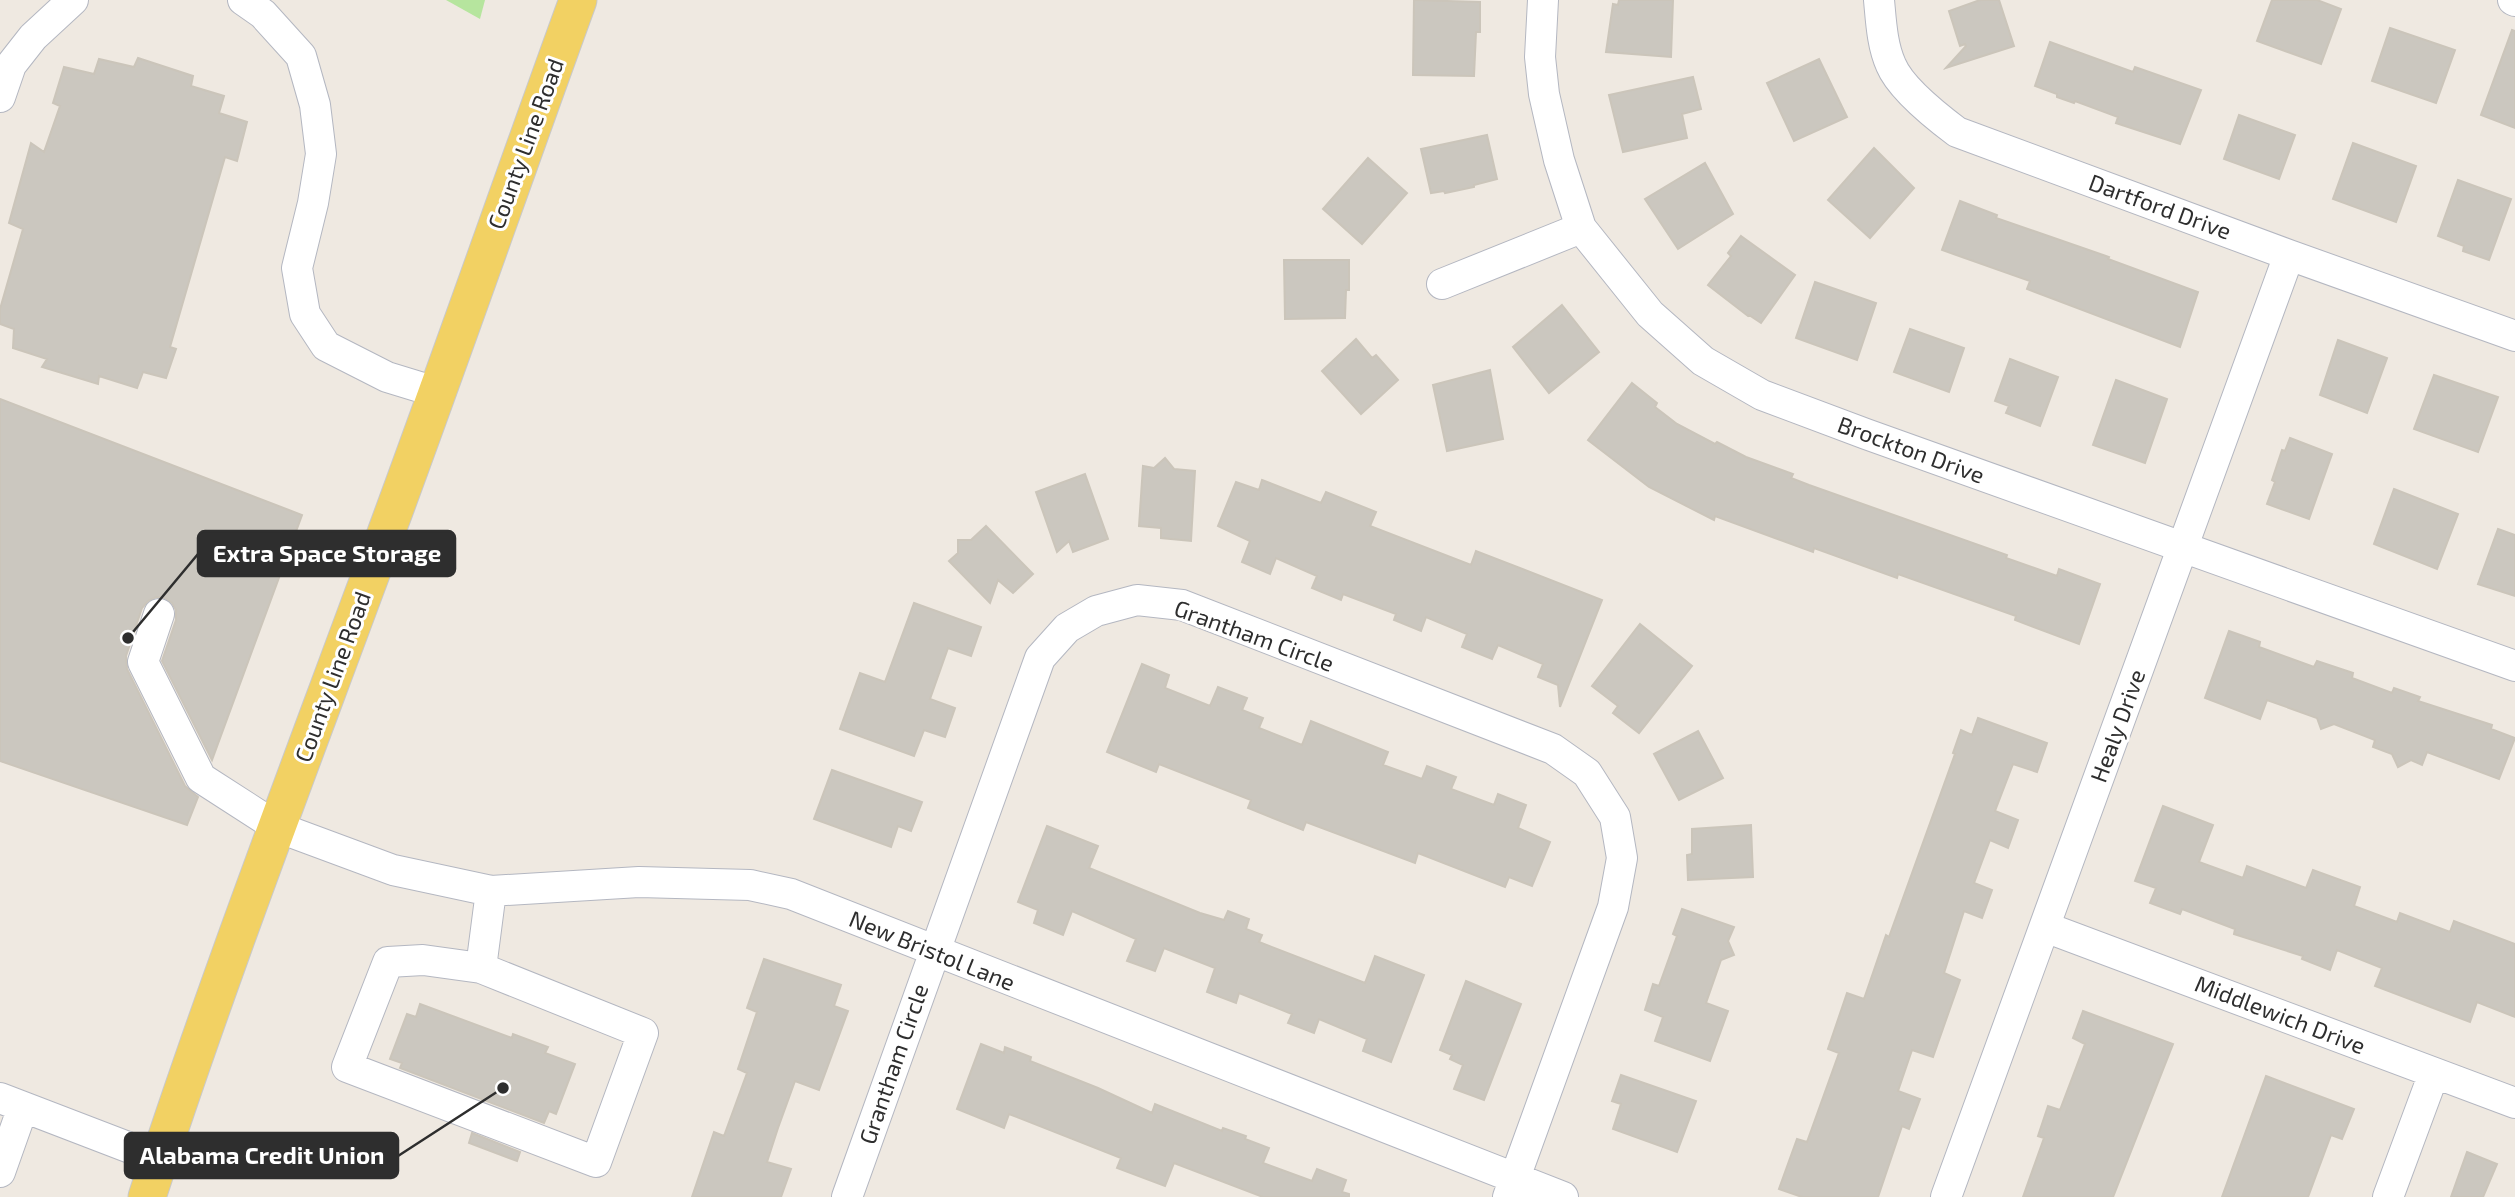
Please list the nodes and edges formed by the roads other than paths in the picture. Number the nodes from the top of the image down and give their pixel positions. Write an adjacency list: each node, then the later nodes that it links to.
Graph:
1 (73, 0): 6 (street)
2 (243, 0): 11 (street)
3 (579, 0): 11 (main road, County Line Road)
4 (1543, 0): 7 (street, Brockton Drive)
5 (1879, 0): 8 (street, Dartford Drive)
6 (0, 97)
7 (1581, 228): 9 (street); 12 (street, Brockton Drive)
8 (2289, 255): 10 (street, Dartford Drive); 12 (street, Healy Drive)
9 (1442, 284)
10 (2515, 336)
11 (436, 392): 15 (main road, County Line Road)
12 (2183, 546): 14 (street, Brockton Drive); 17 (street, Healy Drive)
13 (159, 614): 15 (street, New Bristol Lane)
14 (2515, 666)
15 (277, 827): 16 (street, New Bristol Lane); 23 (main road, County Line Road)
16 (491, 891): 18 (street, New Bristol Lane); 19 (street)
17 (2045, 927): 20 (street, Middlewich Drive); 29 (street, Healy Drive)
18 (933, 952): 25 (street, New Bristol Lane); 25 (street, Grantham Circle); 27 (street, Grantham Circle)
19 (481, 968): 19 (street)
20 (2434, 1073): 22 (street, Middlewich Drive); 30 (street)
21 (11, 1103): 23 (street); 24 (street)
22 (2515, 1103)
23 (159, 1159): 26 (main road, County Line Road)
24 (0, 1172)
25 (1511, 1188): 28 (street, New Bristol Lane)
26 (147, 1197)
27 (847, 1197)
28 (1563, 1197)
29 (1946, 1197)
30 (2388, 1197)

